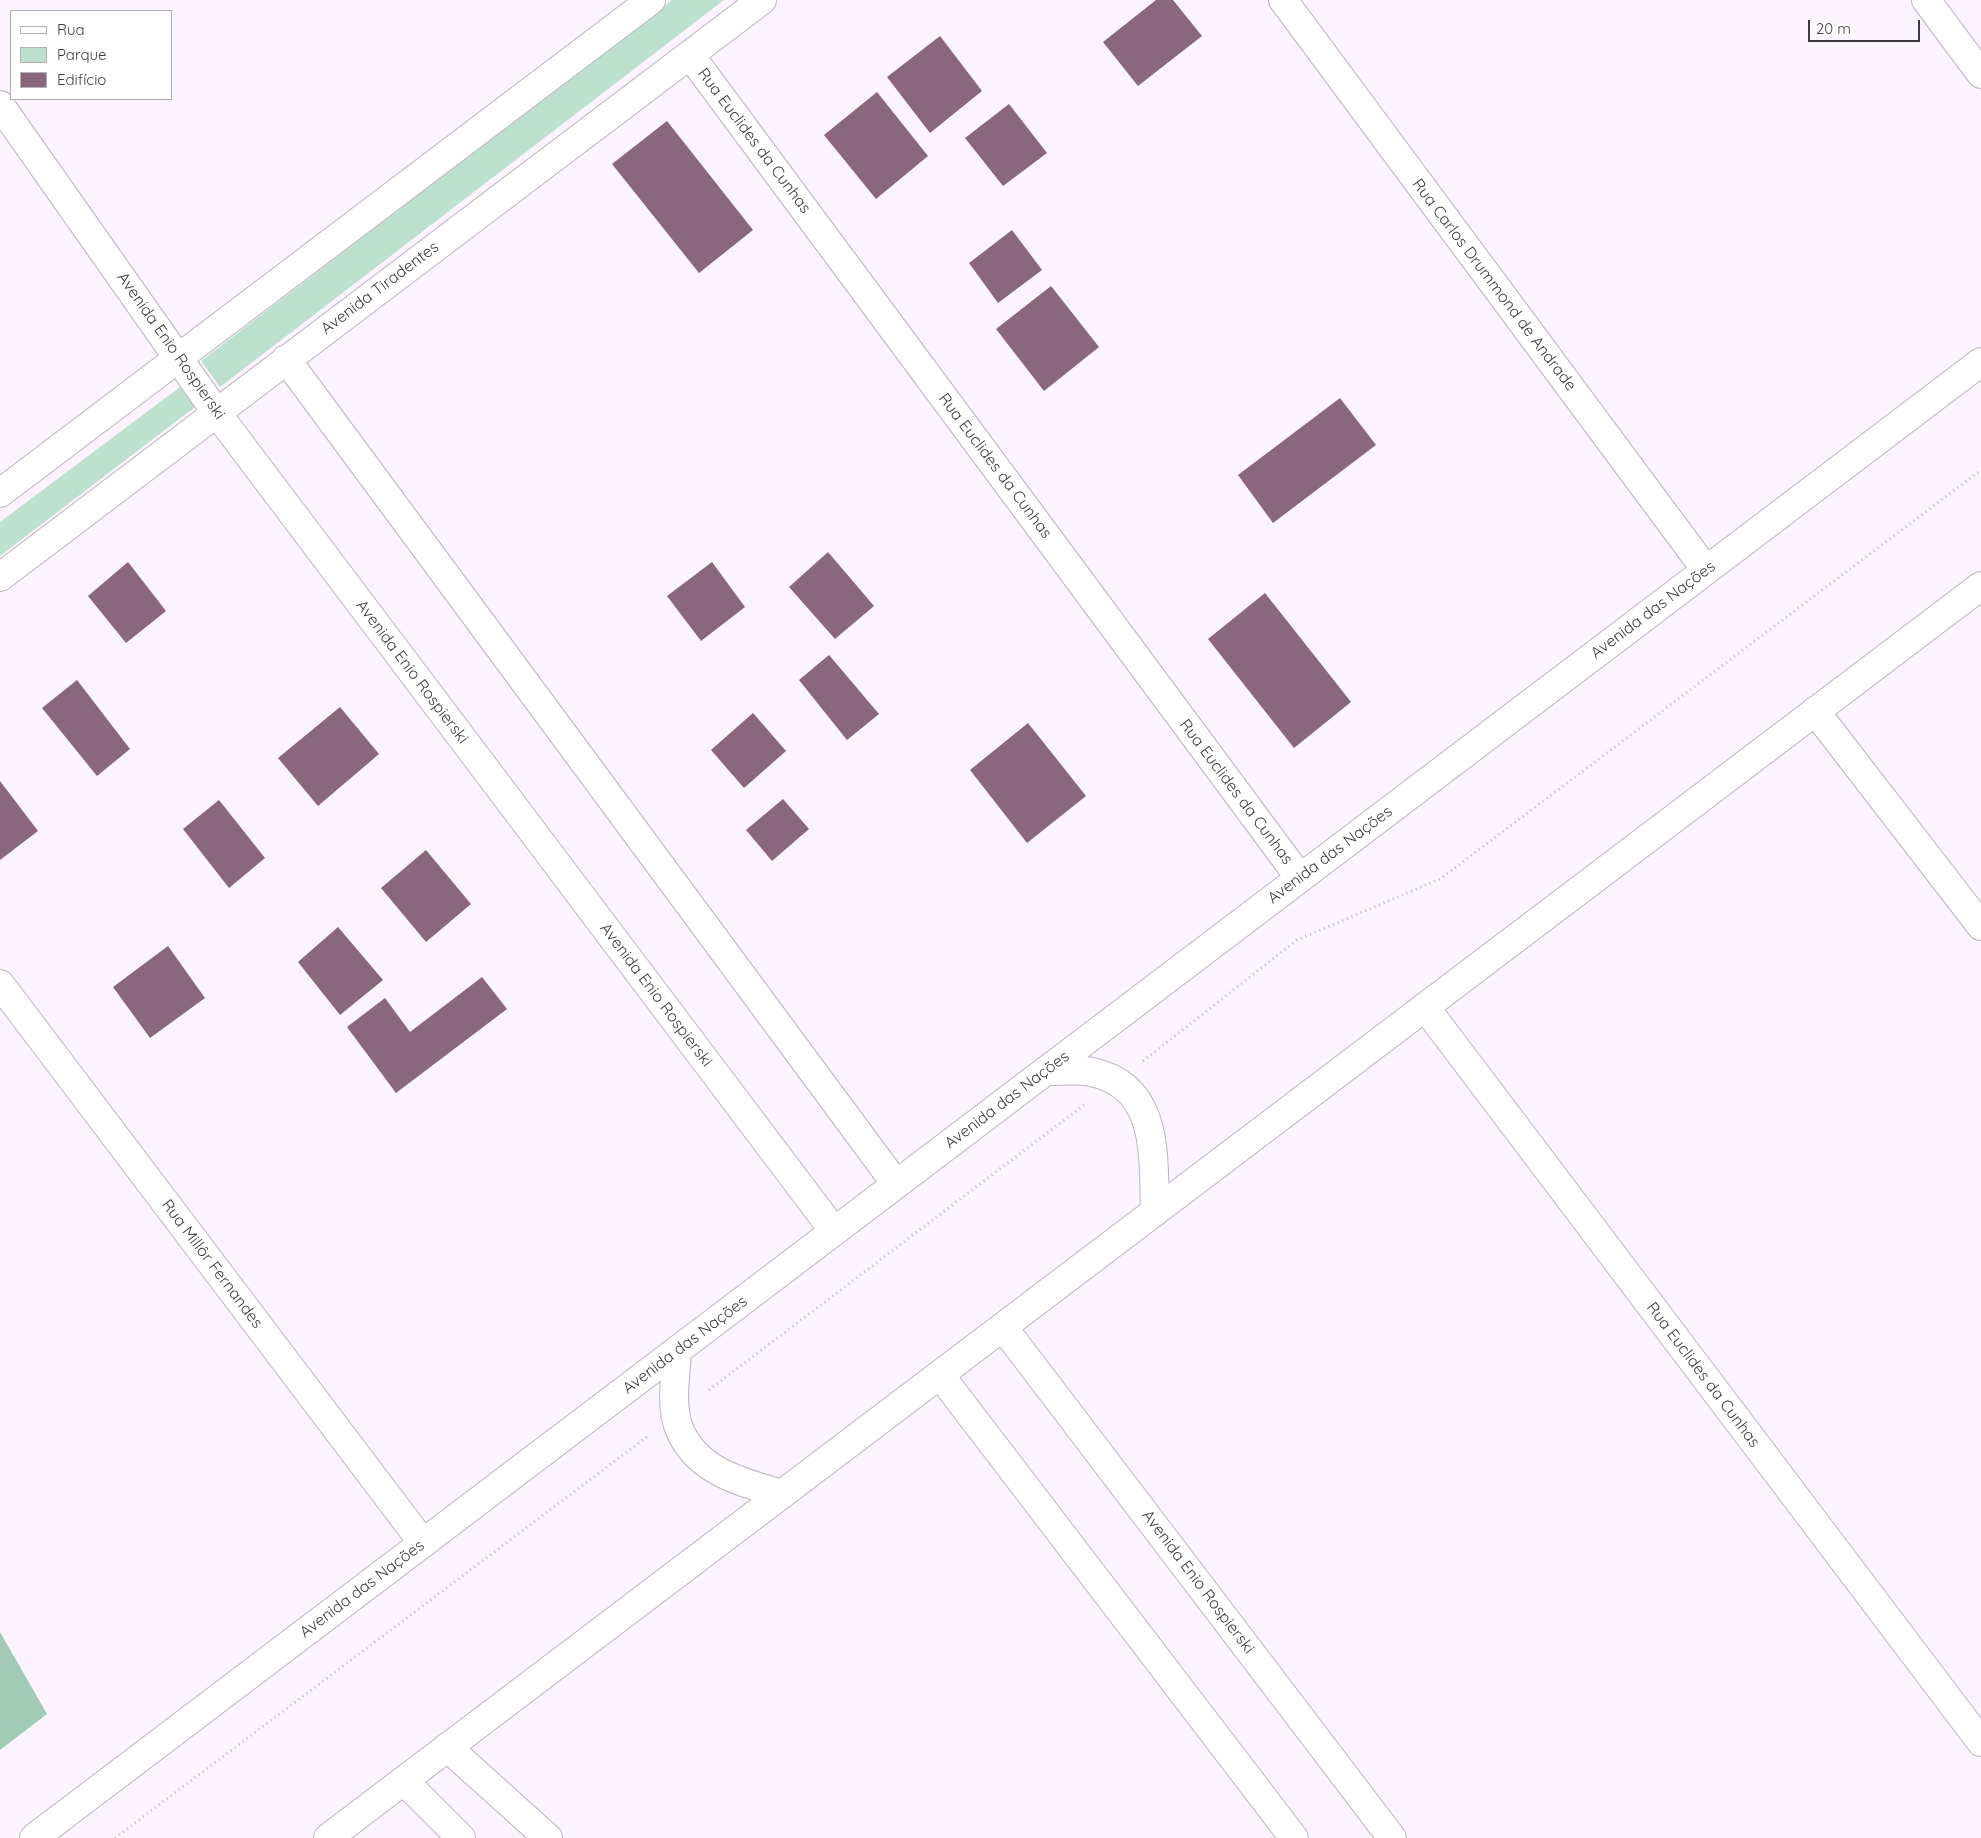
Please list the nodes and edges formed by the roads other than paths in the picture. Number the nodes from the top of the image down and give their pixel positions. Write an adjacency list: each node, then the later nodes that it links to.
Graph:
1 (651, 0): 8 (street)
2 (762, 0): 5 (street, Avenida Tiradentes)
3 (1283, 0): 13 (street, Rua Carlos Drummond de Andrade)
4 (1926, 0): 6 (street)
5 (690, 55): 9 (street, Avenida Tiradentes); 17 (street, Rua Euclides da Cunhas)
6 (1981, 74)
7 (0, 105): 8 (street, Avenida Enio Rospierski)
8 (179, 358): 11 (street, Avenida Enio Rospierski); 12 (street)
9 (286, 359): 11 (street, Avenida Tiradentes); 22 (street)
10 (1981, 362): 13 (street, Avenida das Nações)
11 (216, 412): 14 (street, Avenida Tiradentes); 24 (street, Avenida Enio Rospierski)
12 (0, 493)
13 (1706, 570): 17 (street, Avenida das Nações)
14 (0, 577)
15 (1981, 586): 16 (street)
16 (1816, 711): 18 (street); 20 (street)
17 (1300, 878): 21 (street, Avenida das Nações)
18 (1981, 926)
19 (0, 984): 29 (street, Rua Millôr Fernandes)
20 (1425, 1007): 23 (street); 30 (street, Rua Euclides da Cunhas)
21 (1046, 1071): 22 (street, Avenida das Nações); 23 (street)
22 (896, 1184): 24 (street, Avenida das Nações)
23 (1155, 1212): 25 (street)
24 (834, 1232): 26 (street, Avenida das Nações)
25 (1003, 1327): 27 (street); 38 (street, Avenida Enio Rospierski)
26 (677, 1350): 28 (street); 29 (street, Avenida das Nações)
27 (940, 1375): 28 (street); 37 (street)
28 (782, 1494): 31 (street)
29 (423, 1543): 33 (street, Avenida das Nações)
30 (1981, 1742)
31 (448, 1747): 32 (street); 36 (street)
32 (404, 1780): 34 (street); 35 (street)
33 (34, 1838)
34 (328, 1838)
35 (461, 1838)
36 (548, 1838)
37 (1294, 1838)
38 (1392, 1838)

